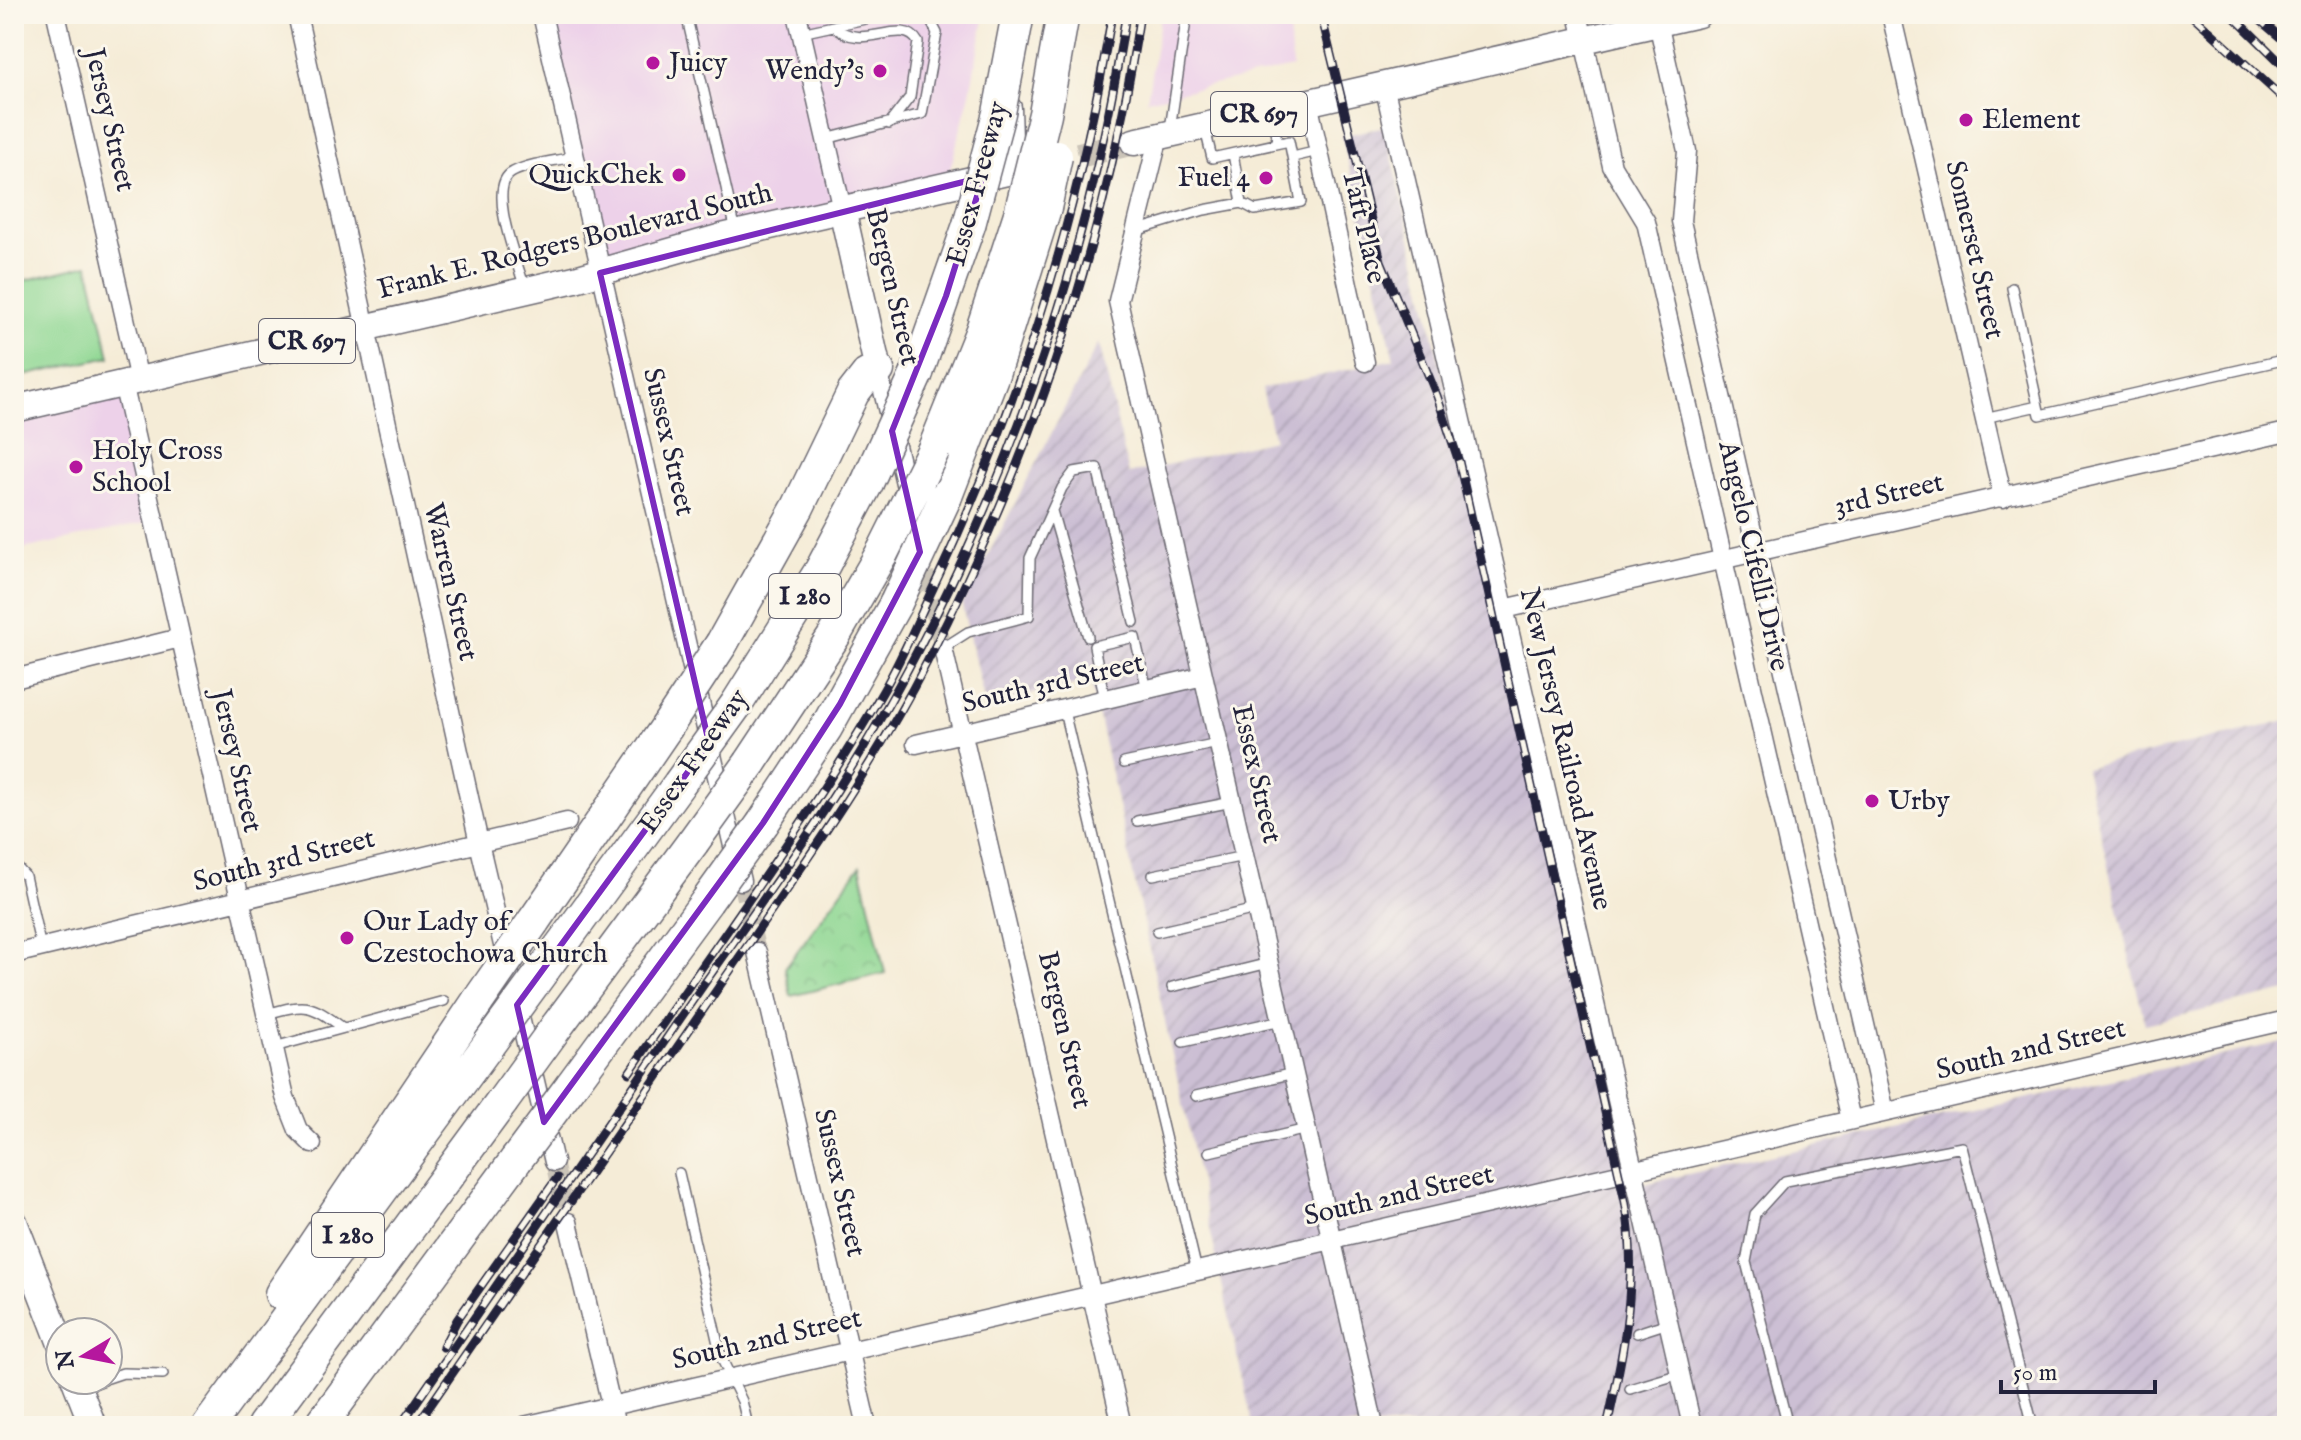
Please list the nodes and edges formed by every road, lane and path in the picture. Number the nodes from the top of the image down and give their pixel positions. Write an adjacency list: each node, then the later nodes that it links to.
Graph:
1 (56, 14): 44 (street, Jersey Street)
2 (297, 14): 40 (street, Warren Street)
3 (542, 14): 29 (street, Sussex Street)
4 (686, 14): 36 (lane)
5 (888, 14): 16 (lane)
6 (919, 14): 21 (lane)
7 (1016, 14): 31 (street); 117 (highway, Essex Freeway / I 280, bridge)
8 (1063, 14): 34 (highway, Essex Freeway / I 280, bridge)
9 (1071, 14): 34 (highway, bridge)
10 (1187, 14): 23 (lane)
11 (1578, 14): 17 (street, Angelo Cifelli Drive)
12 (1698, 14): 14 (main road, CR 697)
13 (1891, 14): 47 (street, Somerset Street)
14 (1657, 18): 17 (main road, CR 697); 51 (street, Angelo Cifelli Drive)
15 (799, 23): 16 (lane); 24 (street, Bergen Street)
16 (834, 26): 21 (lane)
17 (1583, 40): 18 (main road, CR 697); 52 (street, Angelo Cifelli Drive)
18 (1384, 85): 19 (main road, CR 697); 54 (street, New Jersey Railroad Avenue)
19 (1308, 102): 20 (main road, CR 697); 27 (street, Taft Place)
20 (1270, 111): 22 (main road, CR 697); 26 (lane)
21 (889, 124): 24 (lane)
22 (1204, 126): 23 (main road, CR 697); 28 (lane)
23 (1164, 135): 25 (main road, CR 697); 35 (street, Essex Street)
24 (826, 139): 33 (street, Bergen Street)
25 (1134, 142)
26 (1278, 143): 28 (lane); 30 (lane)
27 (1318, 151): 30 (lane); 42 (street, Taft Place)
28 (1233, 154): 32 (lane)
29 (574, 157): 37 (street, Sussex Street); 39 (lane)
30 (1293, 157): 32 (lane)
31 (1011, 171): 33 (main road, Frank E. Rodgers Boulevard South / CR 697)
32 (1242, 203): 35 (lane)
33 (842, 209): 36 (main road, Frank E. Rodgers Boulevard South / CR 697); 43 (main road, Bergen Street)
34 (1032, 211): 119 (highway, Essex Freeway / I 280, bridge); 120 (highway, bridge)
35 (1135, 231): 59 (street, Essex Street)
36 (737, 234): 37 (main road, Frank E. Rodgers Boulevard South / CR 697)
37 (600, 273): 39 (main road, Frank E. Rodgers Boulevard South / CR 697); 75 (street, Sussex Street)
38 (2012, 288): 45 (lane)
39 (525, 290): 40 (main road, Frank E. Rodgers Boulevard South / CR 697)
40 (365, 328): 44 (main road, Frank E. Rodgers Boulevard South / CR 697); 71 (street, Warren Street)
41 (2287, 359): 45 (lane)
42 (1365, 362)
43 (878, 370): 53 (street, Bergen Street); 117 (highway, bridge)
44 (131, 381): 46 (main road, Frank E. Rodgers Boulevard South / CR 697); 57 (street, Jersey Street)
45 (2038, 406): 47 (lane)
46 (14, 409)
47 (1984, 418): 49 (street, Somerset Street)
48 (2287, 432): 49 (street, 3rd Street)
49 (2003, 498): 51 (street, 3rd Street)
50 (1052, 511): 55 (lane); 56 (lane); 58 (lane)
51 (1758, 554): 52 (street, 3rd Street); 93 (street, Angelo Cifelli Drive)
52 (1725, 561): 54 (street, 3rd Street); 94 (street, Angelo Cifelli Drive)
53 (925, 573)
54 (1504, 609): 99 (street, New Jersey Railroad Avenue)
55 (1134, 622)
56 (1088, 637)
57 (180, 638): 60 (street); 76 (street, Jersey Street)
58 (943, 648): 64 (street, Bergen Street)
59 (1203, 676): 61 (street, South 3rd Street); 65 (street, Essex Street)
60 (14, 679)
61 (1147, 690): 62 (street, South 3rd Street); 62 (lane)
62 (1105, 700): 63 (street, South 3rd Street)
63 (1064, 711): 64 (street, South 3rd Street); 104 (lane)
64 (963, 734): 66 (street, South 3rd Street); 105 (street, Bergen Street)
65 (1218, 743): 67 (lane); 68 (street, Essex Street)
66 (916, 744)
67 (1124, 763)
68 (1232, 802): 69 (lane); 72 (street, Essex Street)
69 (1137, 821)
70 (567, 822): 71 (street, South 3rd Street)
71 (479, 843): 76 (street, South 3rd Street); 98 (street, Warren Street)
72 (1244, 856): 74 (lane); 77 (street, Essex Street)
73 (14, 864): 79 (lane)
74 (1153, 875)
75 (741, 881)
76 (239, 901): 79 (street, South 3rd Street); 85 (street, Jersey Street)
77 (1256, 909): 78 (lane); 82 (street, Essex Street)
78 (1157, 932)
79 (41, 948): 81 (street, South 3rd Street)
80 (757, 952): 109 (street, Sussex Street)
81 (14, 954)
82 (1269, 963): 83 (lane); 86 (street, Essex Street)
83 (1172, 987)
84 (444, 1001): 88 (lane)
85 (266, 1014): 88 (lane); 90 (street, Jersey Street)
86 (1282, 1020): 89 (lane); 91 (street, Essex Street)
87 (2287, 1020): 93 (street, South 2nd Street)
88 (343, 1028): 90 (lane)
89 (1183, 1042)
90 (274, 1047): 96 (street, Jersey Street)
91 (1294, 1073): 92 (lane); 95 (street, Essex Street)
92 (1196, 1096)
93 (1885, 1112): 94 (street, South 2nd Street)
94 (1851, 1120): 99 (street, South 2nd Street)
95 (1307, 1129): 97 (lane); 103 (street, Essex Street)
96 (312, 1144)
97 (1209, 1152)
98 (554, 1162)
99 (1633, 1170): 103 (street, South 2nd Street); 107 (street, New Jersey Railroad Avenue)
100 (679, 1173): 113 (lane)
101 (14, 1222): 106 (main road)
102 (568, 1222): 116 (street)
103 (1333, 1241): 104 (street, South 2nd Street); 126 (street, Essex Street)
104 (1197, 1271): 105 (street, South 2nd Street)
105 (1092, 1295): 109 (street, South 2nd Street); 125 (street, Bergen Street)
106 (50, 1316)
107 (1668, 1323): 108 (lane); 112 (street, New Jersey Railroad Avenue)
108 (1637, 1333)
109 (849, 1350): 113 (street, South 2nd Street); 124 (street, Sussex Street)
110 (124, 1373): 111 (lane)
111 (163, 1374)
112 (1680, 1374): 114 (lane); 127 (street, New Jersey Railroad Avenue)
113 (731, 1377): 116 (street, South 2nd Street); 123 (lane)
114 (1630, 1389)
115 (82, 1396): 118 (main road)
116 (611, 1406): 121 (street, South 2nd Street); 122 (street)
117 (216, 1414)
118 (93, 1426)
119 (263, 1426)
120 (320, 1426)
121 (524, 1426)
122 (616, 1426)
123 (748, 1426)
124 (867, 1426)
125 (1122, 1426)
126 (1374, 1426)
127 (1692, 1426)
128 (1788, 1426): 129 (lane)
129 (2033, 1426)

